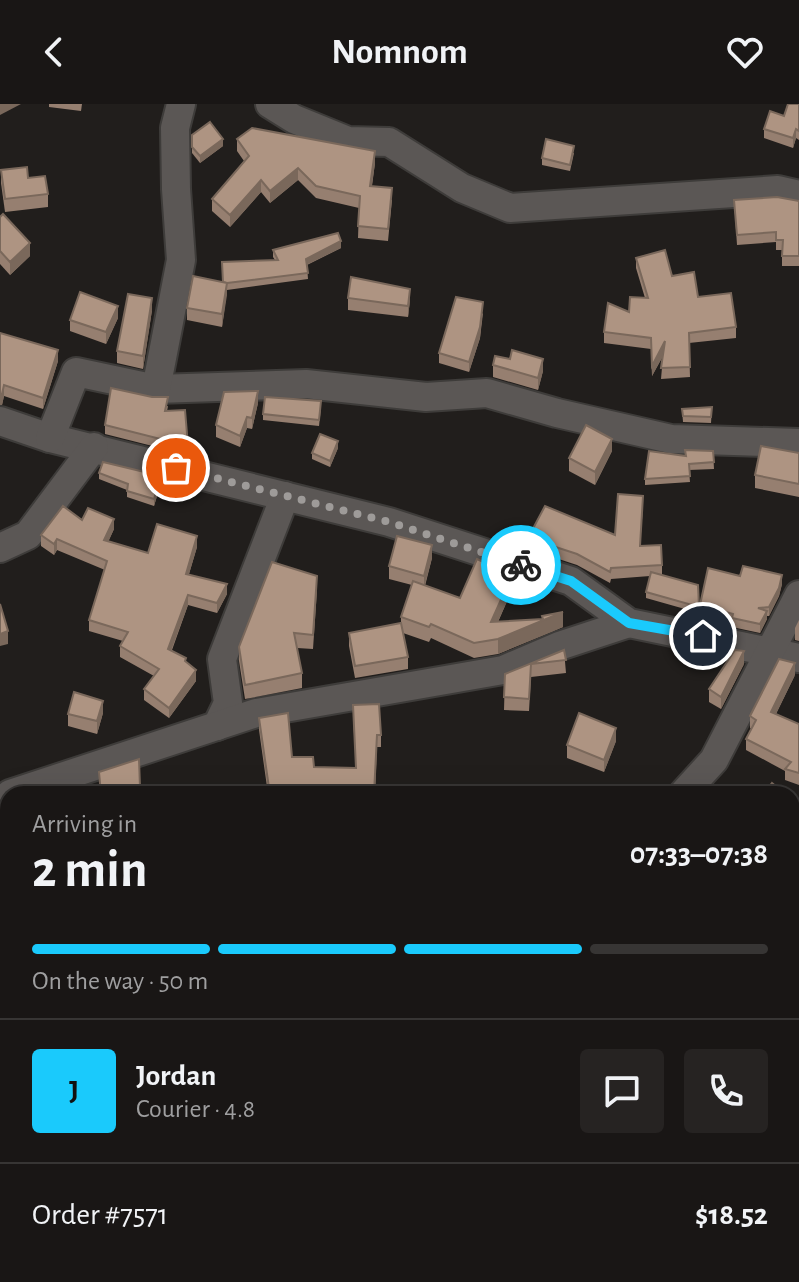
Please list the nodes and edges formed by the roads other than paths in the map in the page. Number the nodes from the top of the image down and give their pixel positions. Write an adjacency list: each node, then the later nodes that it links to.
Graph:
1 (181, 104): 4 (street)
2 (270, 104): 3 (street)
3 (799, 195)
4 (156, 389): 6 (street); 7 (street)
5 (0, 421): 6 (street)
6 (50, 438): 8 (street)
7 (799, 443)
8 (94, 447): 9 (street); 10 (street)
9 (285, 496): 12 (street); 15 (street)
10 (0, 548)
11 (799, 595): 13 (street)
12 (629, 623): 13 (street); 15 (street)
13 (768, 651): 14 (street); 17 (street)
14 (799, 658)
15 (217, 726): 16 (street)
16 (33, 786)
17 (690, 786)

